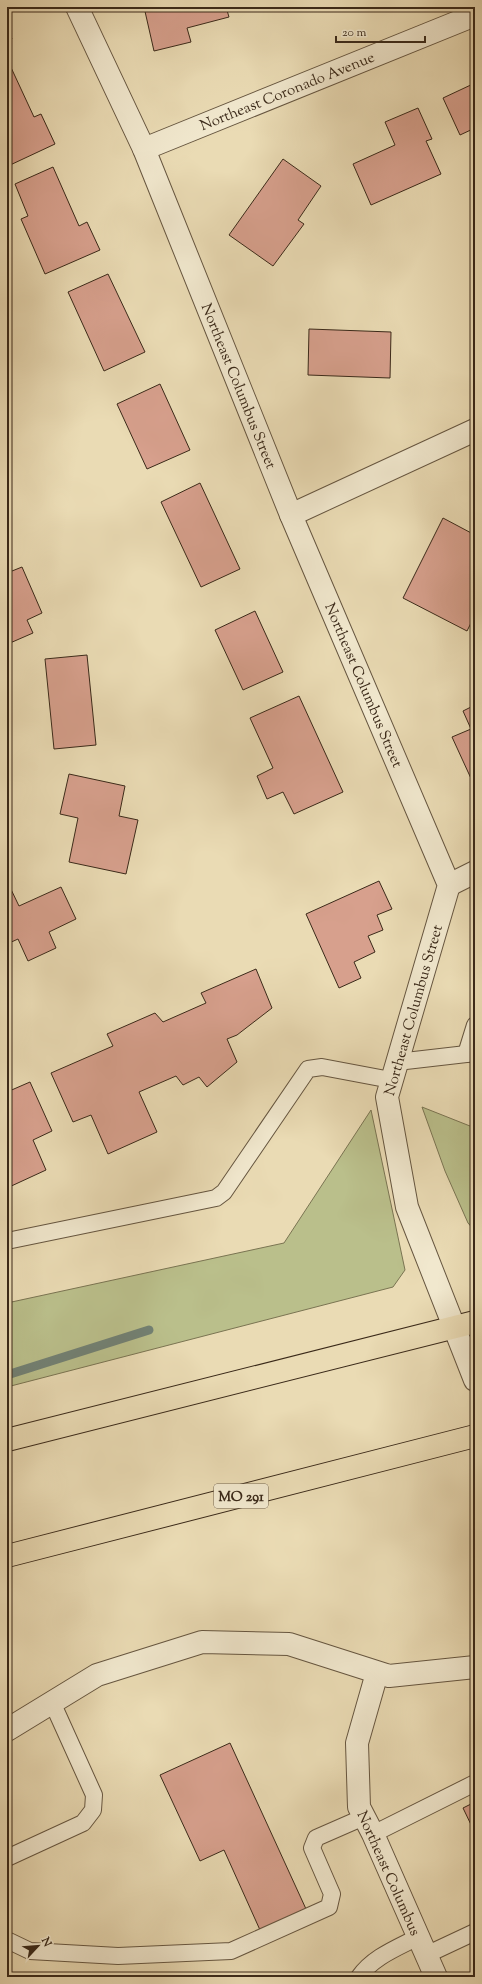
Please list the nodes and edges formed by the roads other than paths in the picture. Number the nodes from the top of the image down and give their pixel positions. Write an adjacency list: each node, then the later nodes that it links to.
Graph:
1 (77, 7): 3 (street, Northeast Columbus Street)
2 (475, 15): 3 (street, Northeast Coronado Avenue)
3 (144, 149): 5 (street, Northeast Columbus Street)
4 (475, 430): 5 (street)
5 (291, 515): 7 (street, Northeast Columbus Street)
6 (475, 872): 7 (street)
7 (449, 885): 10 (street, Northeast Columbus Street)
8 (475, 1025): 9 (lane)
9 (470, 1054): 10 (lane)
10 (394, 1071): 11 (lane); 13 (street, Northeast Columbus Street)
11 (7, 1242)
12 (475, 1322): 13 (main road)
13 (454, 1329): 14 (street, Northeast Columbus Street); 16 (main road)
14 (475, 1380)
15 (475, 1436): 17 (main road, MO 291)
16 (7, 1440)
17 (7, 1556)
18 (475, 1667): 19 (street)
19 (377, 1672): 20 (street); 23 (street, Northeast Columbus)
20 (52, 1702): 21 (street); 24 (lane)
21 (7, 1730)
22 (475, 1783): 23 (lane)
23 (368, 1826): 26 (lane); 27 (street, Northeast Columbus)
24 (7, 1858)
25 (475, 1932): 27 (lane)
26 (7, 1940)
27 (422, 1946): 28 (lane); 29 (street, Northeast Columbus)
28 (359, 1977)
29 (436, 1977)

